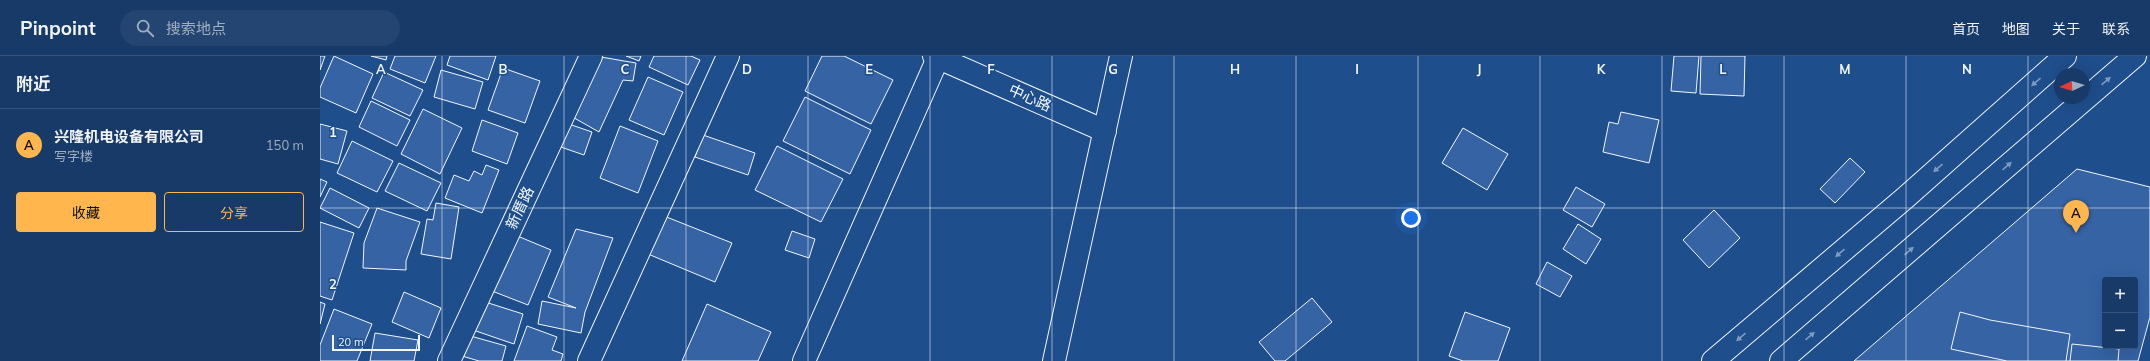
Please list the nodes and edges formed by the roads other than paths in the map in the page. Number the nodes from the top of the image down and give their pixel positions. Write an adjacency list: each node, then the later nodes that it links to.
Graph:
1 (591, 56): 8 (street, 新厝路)
2 (728, 56): 9 (street)
3 (1121, 56): 7 (street)
4 (2065, 56): 12 (street, one-way to 12)
5 (2134, 56): 13 (street, one-way to 5)
6 (936, 57): 7 (street, 中心路); 10 (street)
7 (1105, 131): 11 (street)
8 (449, 361)
9 (589, 361)
10 (804, 361)
11 (1054, 361)
12 (1713, 361)
13 (1781, 361)

